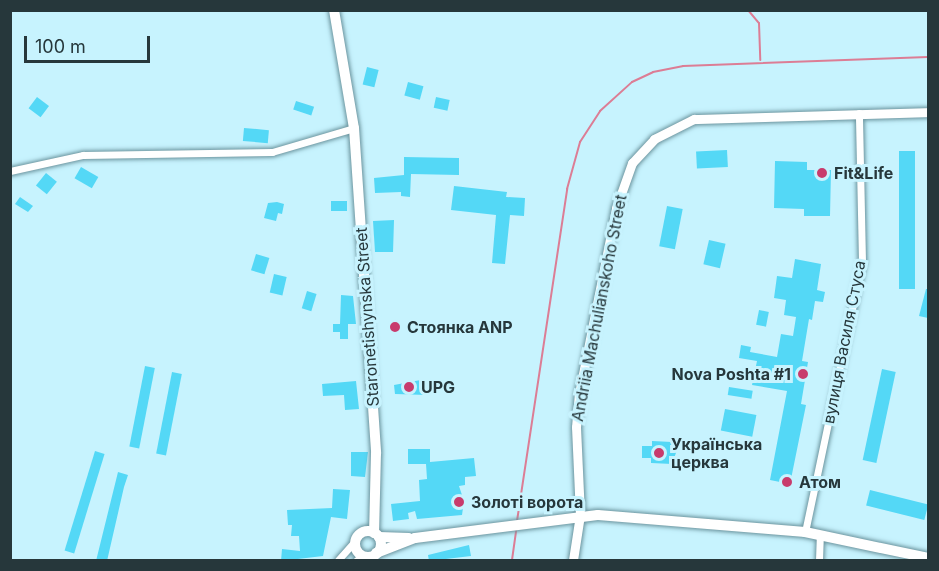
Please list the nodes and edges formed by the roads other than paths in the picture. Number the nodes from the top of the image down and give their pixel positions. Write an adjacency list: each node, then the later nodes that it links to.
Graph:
1 (334, 10): 4 (main road, Staronetishynska Street)
2 (928, 112): 3 (street, Andriia Machulianskoho Street)
3 (859, 113): 7 (street, Andriia Machulianskoho Street); 8 (street, вулиця Василя Стуса)
4 (354, 128): 5 (street); 6 (main road, Staronetishynska Street)
5 (10, 171)
6 (375, 507): 10 (main road, Staronetishynska Street); 12 (main road)
7 (580, 515): 8 (main road); 11 (main road); 16 (street, Andriia Machulianskoho Street)
8 (806, 532): 9 (main road)
9 (820, 534): 14 (main road); 17 (street)
10 (376, 535): 11 (main road); 12 (main road); 13 (main road, Staronetishynska Street)
11 (415, 538): 13 (main road)
12 (356, 539): 13 (main road); 15 (street)
13 (367, 557)
14 (928, 558)
15 (338, 561)
16 (573, 561)
17 (819, 561)

